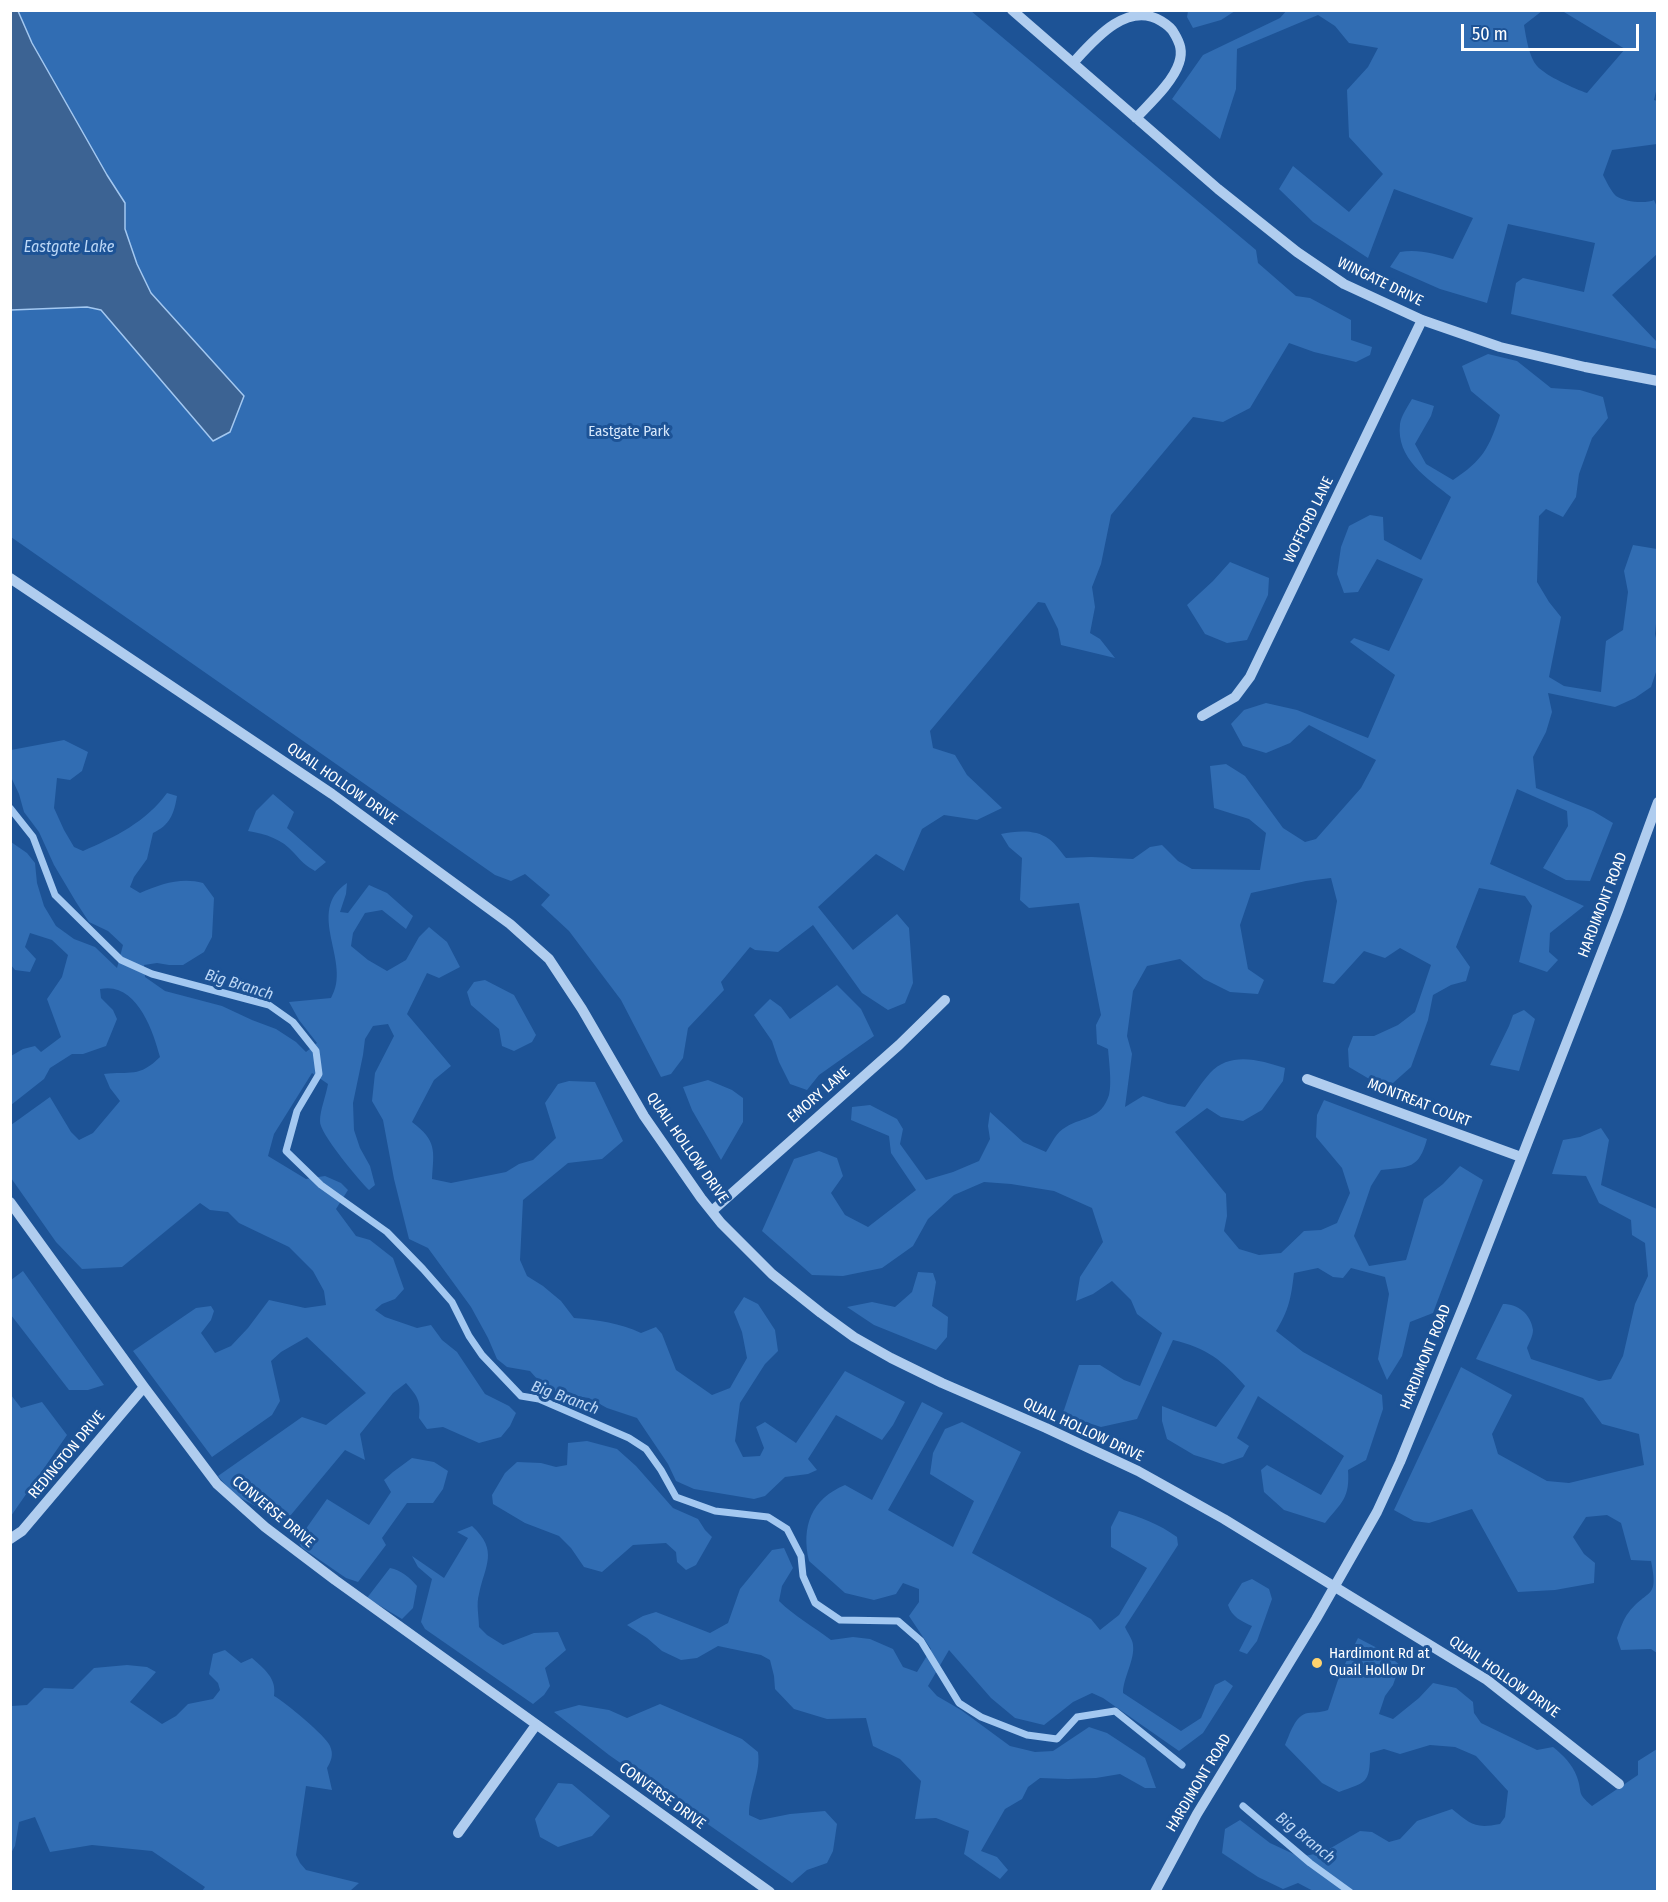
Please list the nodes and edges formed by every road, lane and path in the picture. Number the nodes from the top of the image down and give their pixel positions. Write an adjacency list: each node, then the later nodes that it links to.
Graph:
1 (1012, 10): 2 (street, WINGATE DRIVE)
2 (1073, 63): 3 (street, WINGATE DRIVE); 3 (street)
3 (1136, 118): 4 (street, WINGATE DRIVE)
4 (1422, 320): 5 (street, WINGATE DRIVE); 7 (street, WOFFORD LANE)
5 (1658, 381)
6 (10, 578): 13 (street, QUAIL HOLLOW DRIVE)
7 (1202, 716)
8 (1658, 802): 11 (street, HARDIMONT ROAD)
9 (945, 1000): 13 (street, EMORY LANE)
10 (1307, 1079): 11 (street, MONTREAT COURT)
11 (1521, 1157): 16 (street, HARDIMONT ROAD)
12 (10, 1202): 14 (street, CONVERSE DRIVE)
13 (712, 1211): 16 (street, QUAIL HOLLOW DRIVE)
14 (144, 1387): 15 (street, REDINGTON DRIVE); 17 (street, CONVERSE DRIVE)
15 (10, 1539)
16 (1335, 1586): 18 (street, QUAIL HOLLOW DRIVE); 21 (street, HARDIMONT ROAD)
17 (536, 1725): 19 (street); 20 (street, CONVERSE DRIVE)
18 (1619, 1784)
19 (458, 1833)
20 (770, 1892)
21 (1155, 1892)

